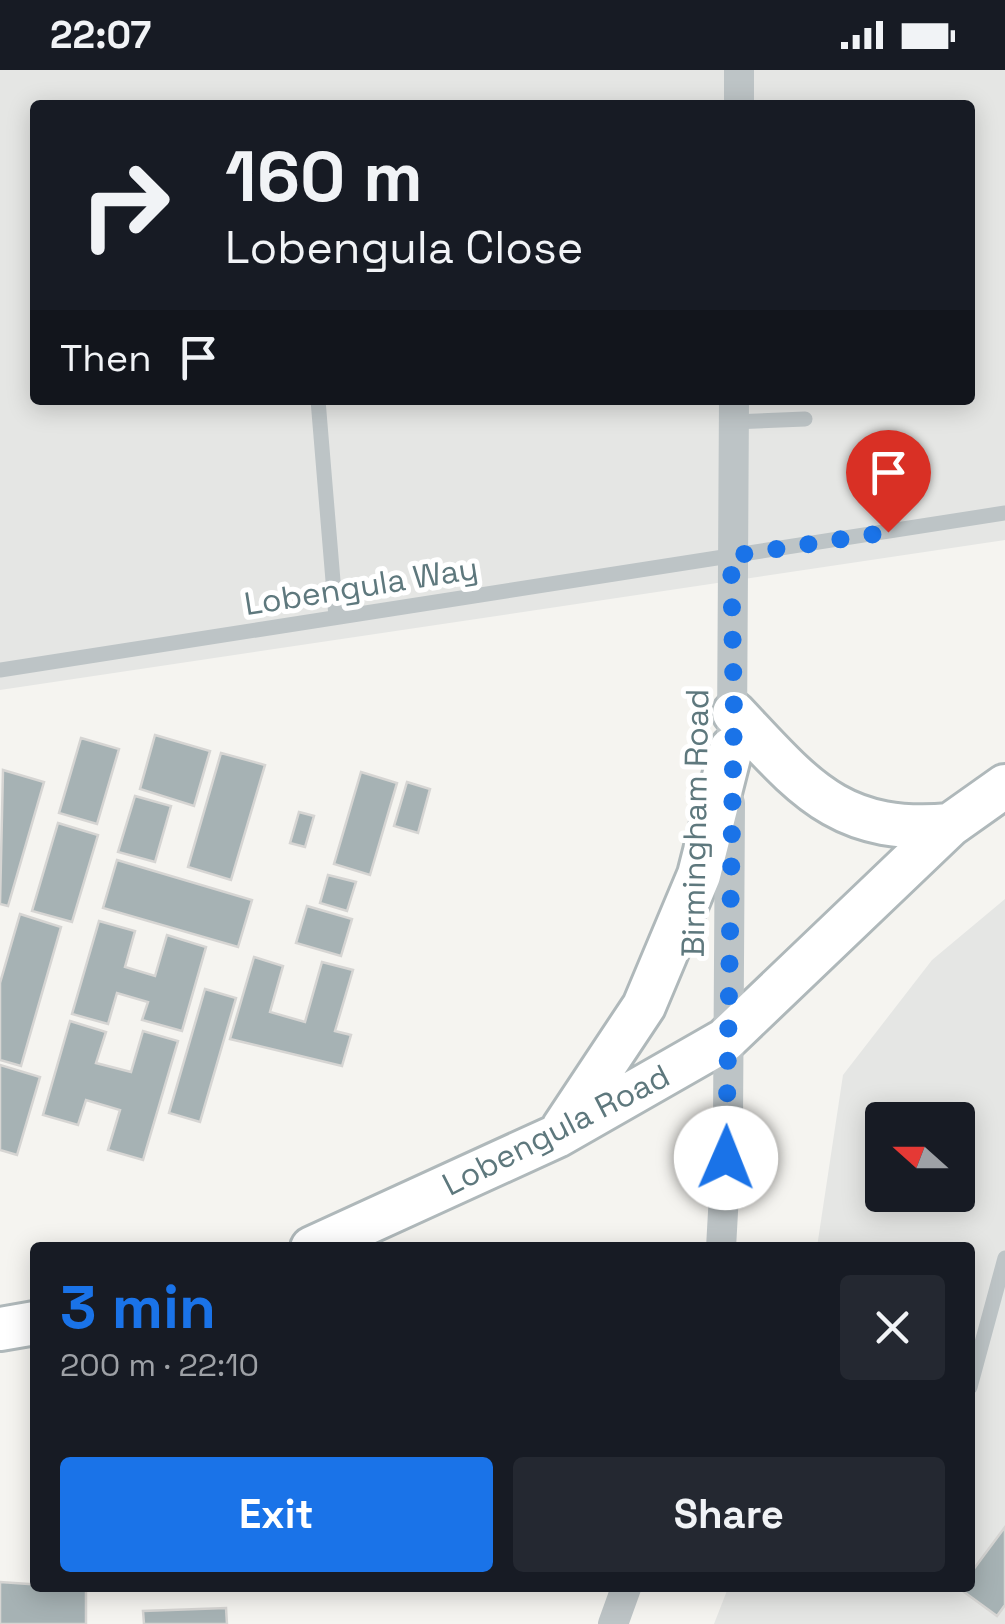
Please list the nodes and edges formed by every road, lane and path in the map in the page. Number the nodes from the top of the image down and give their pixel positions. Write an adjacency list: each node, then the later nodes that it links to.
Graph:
1 (740, 70): 2 (street)
2 (739, 100)
3 (318, 405): 8 (lane)
4 (733, 411): 5 (lane); 7 (street, Birmingham Road)
5 (805, 419)
6 (1005, 513): 7 (lane, Lobengula Way)
7 (731, 556): 8 (lane, Lobengula Way); 10 (street, Birmingham Road)
8 (336, 617): 9 (lane, Lobengula Way)
9 (0, 670)
10 (732, 731): 12 (street); 13 (street, Birmingham Road); 14 (street)
11 (1005, 786): 12 (street, Lobengula Road)
12 (950, 825): 13 (street, Lobengula Road)
13 (726, 1040): 14 (street, Lobengula Road); 16 (street, Birmingham Road)
14 (557, 1136): 15 (street, Lobengula Road)
15 (325, 1242)
16 (721, 1242)
17 (1005, 1258): 20 (lane)
18 (30, 1324): 19 (street)
19 (0, 1329)
20 (975, 1369)
21 (625, 1592): 22 (street)
22 (613, 1624)

